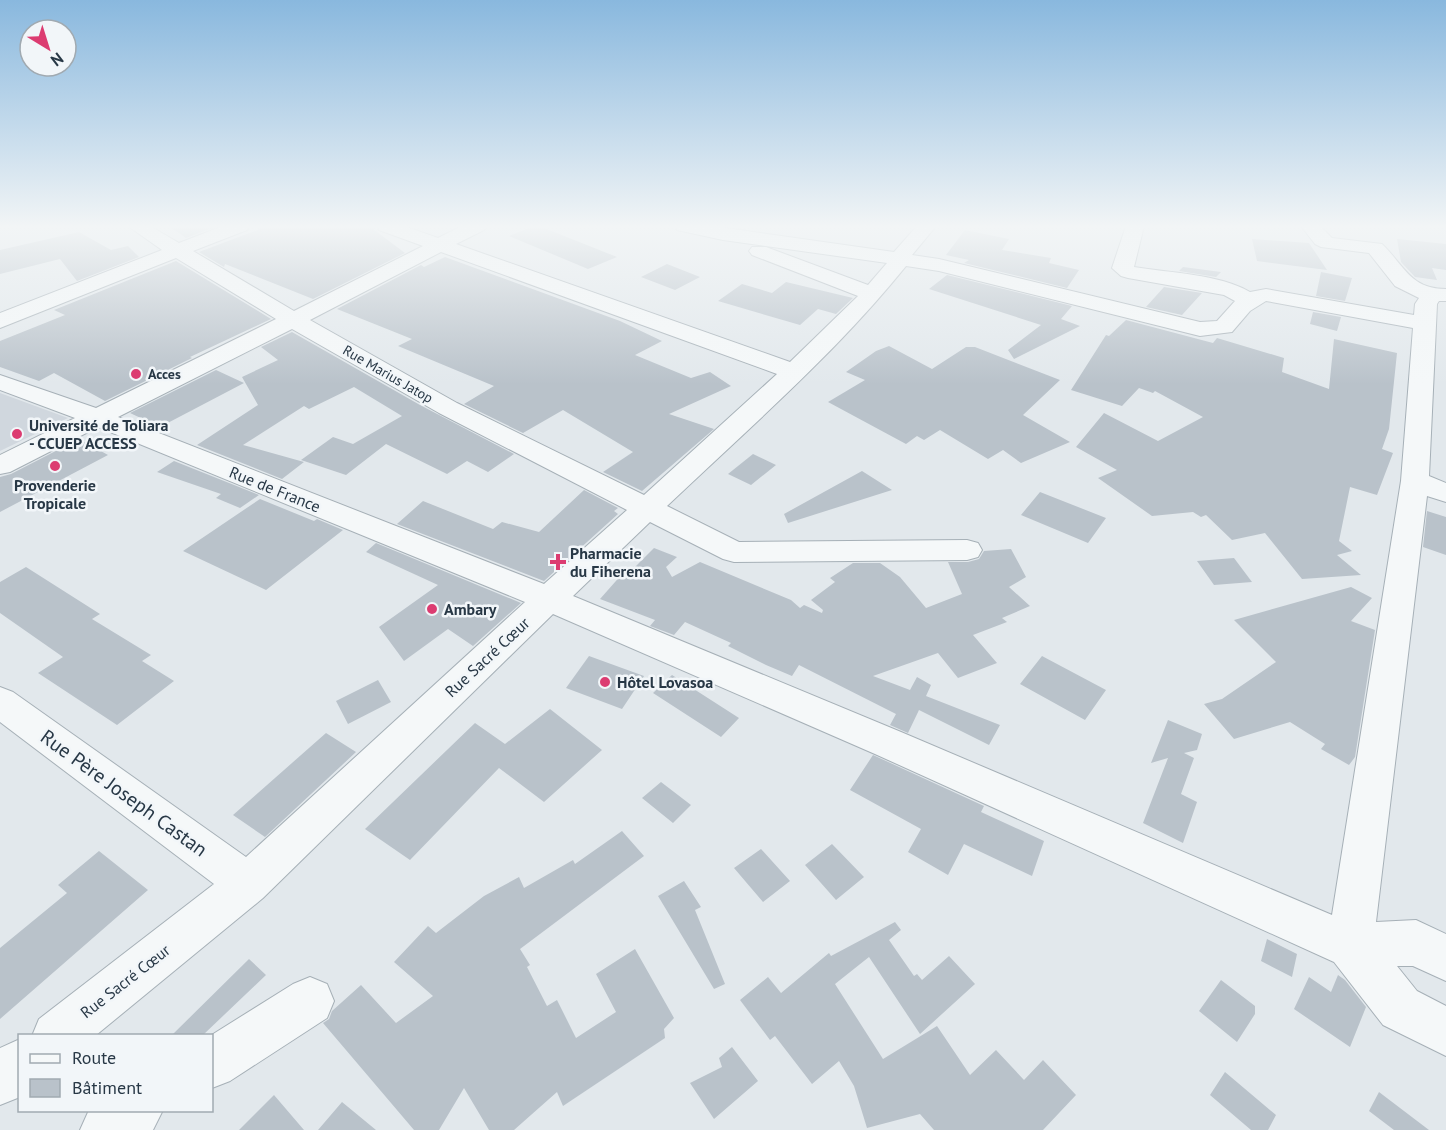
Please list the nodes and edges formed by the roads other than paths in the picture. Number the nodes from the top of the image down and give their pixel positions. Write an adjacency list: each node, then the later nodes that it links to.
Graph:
1 (107, 279): 14 (street)
2 (226, 279): 13 (street, Rue Marius Jatop)
3 (374, 279): 13 (street)
4 (530, 279): 15 (street)
5 (833, 279): 10 (street)
6 (885, 279): 10 (street, Rue Sacré Cœur)
7 (1000, 279): 11 (street)
8 (1171, 279): 11 (street)
9 (1399, 279): 12 (street)
10 (872, 294): 15 (street, Rue Sacré Cœur)
11 (1248, 300): 12 (street)
12 (1435, 311): 19 (street)
13 (293, 320): 17 (street); 21 (street, Rue Marius Jatop)
14 (0, 321)
15 (794, 372): 21 (street, Rue Sacré Cœur)
16 (0, 382): 17 (street, Rue de France)
17 (95, 417): 18 (street); 23 (street, Rue de France)
18 (0, 466)
19 (1415, 482): 20 (street); 26 (street)
20 (1446, 493)
21 (646, 508): 22 (street, Rue Marius Jatop); 23 (street, Rue Sacré Cœur)
22 (967, 549)
23 (549, 598): 25 (street, Rue Sacré Cœur); 26 (street, Rue de France)
24 (0, 702): 25 (street, Rue Père Joseph Castan)
25 (248, 884): 30 (street, Rue Sacré Cœur)
26 (1350, 946): 27 (street); 29 (street)
27 (1446, 958)
28 (310, 1001): 31 (street)
29 (1446, 1032)
30 (57, 1034)
31 (213, 1062)
32 (18, 1066): 33 (street)
33 (0, 1080)
34 (134, 1112): 35 (street)
35 (106, 1130)

